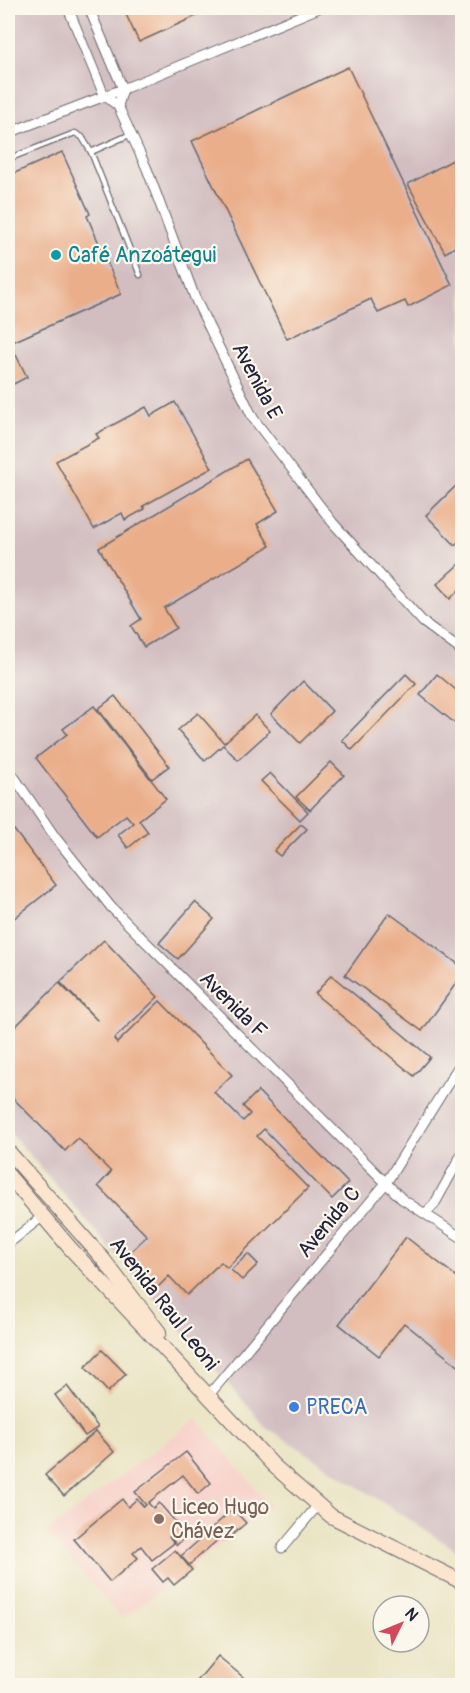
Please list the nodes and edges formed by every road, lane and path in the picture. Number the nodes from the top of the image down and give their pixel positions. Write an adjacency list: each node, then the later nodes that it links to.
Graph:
1 (68, 8): 5 (street, Avenida E)
2 (89, 8): 4 (street)
3 (319, 8): 4 (street)
4 (123, 89): 5 (street); 6 (street)
5 (104, 95): 6 (street, Avenida E); 7 (street)
6 (118, 106): 8 (street, Avenida E)
7 (8, 133)
8 (131, 134): 9 (lane); 12 (street, Avenida E)
9 (91, 152): 10 (lane); 11 (lane)
10 (8, 159)
11 (140, 275)
12 (462, 651)
13 (8, 768): 18 (street, Avenida F)
14 (462, 1061): 18 (street, Avenida C)
15 (8, 1151): 23 (main road, Avenida Raul Leoni)
16 (462, 1154): 19 (street)
17 (8, 1175): 20 (main road, Avenida Raul Leoni)
18 (386, 1183): 19 (street, Avenida F); 23 (street, Avenida C)
19 (425, 1213): 21 (street, Avenida F)
20 (43, 1216): 22 (street); 23 (main road, Avenida Raul Leoni)
21 (462, 1238)
22 (8, 1244)
23 (208, 1396): 24 (main road)
24 (318, 1505): 25 (street); 26 (main road)
25 (282, 1548)
26 (462, 1582)

